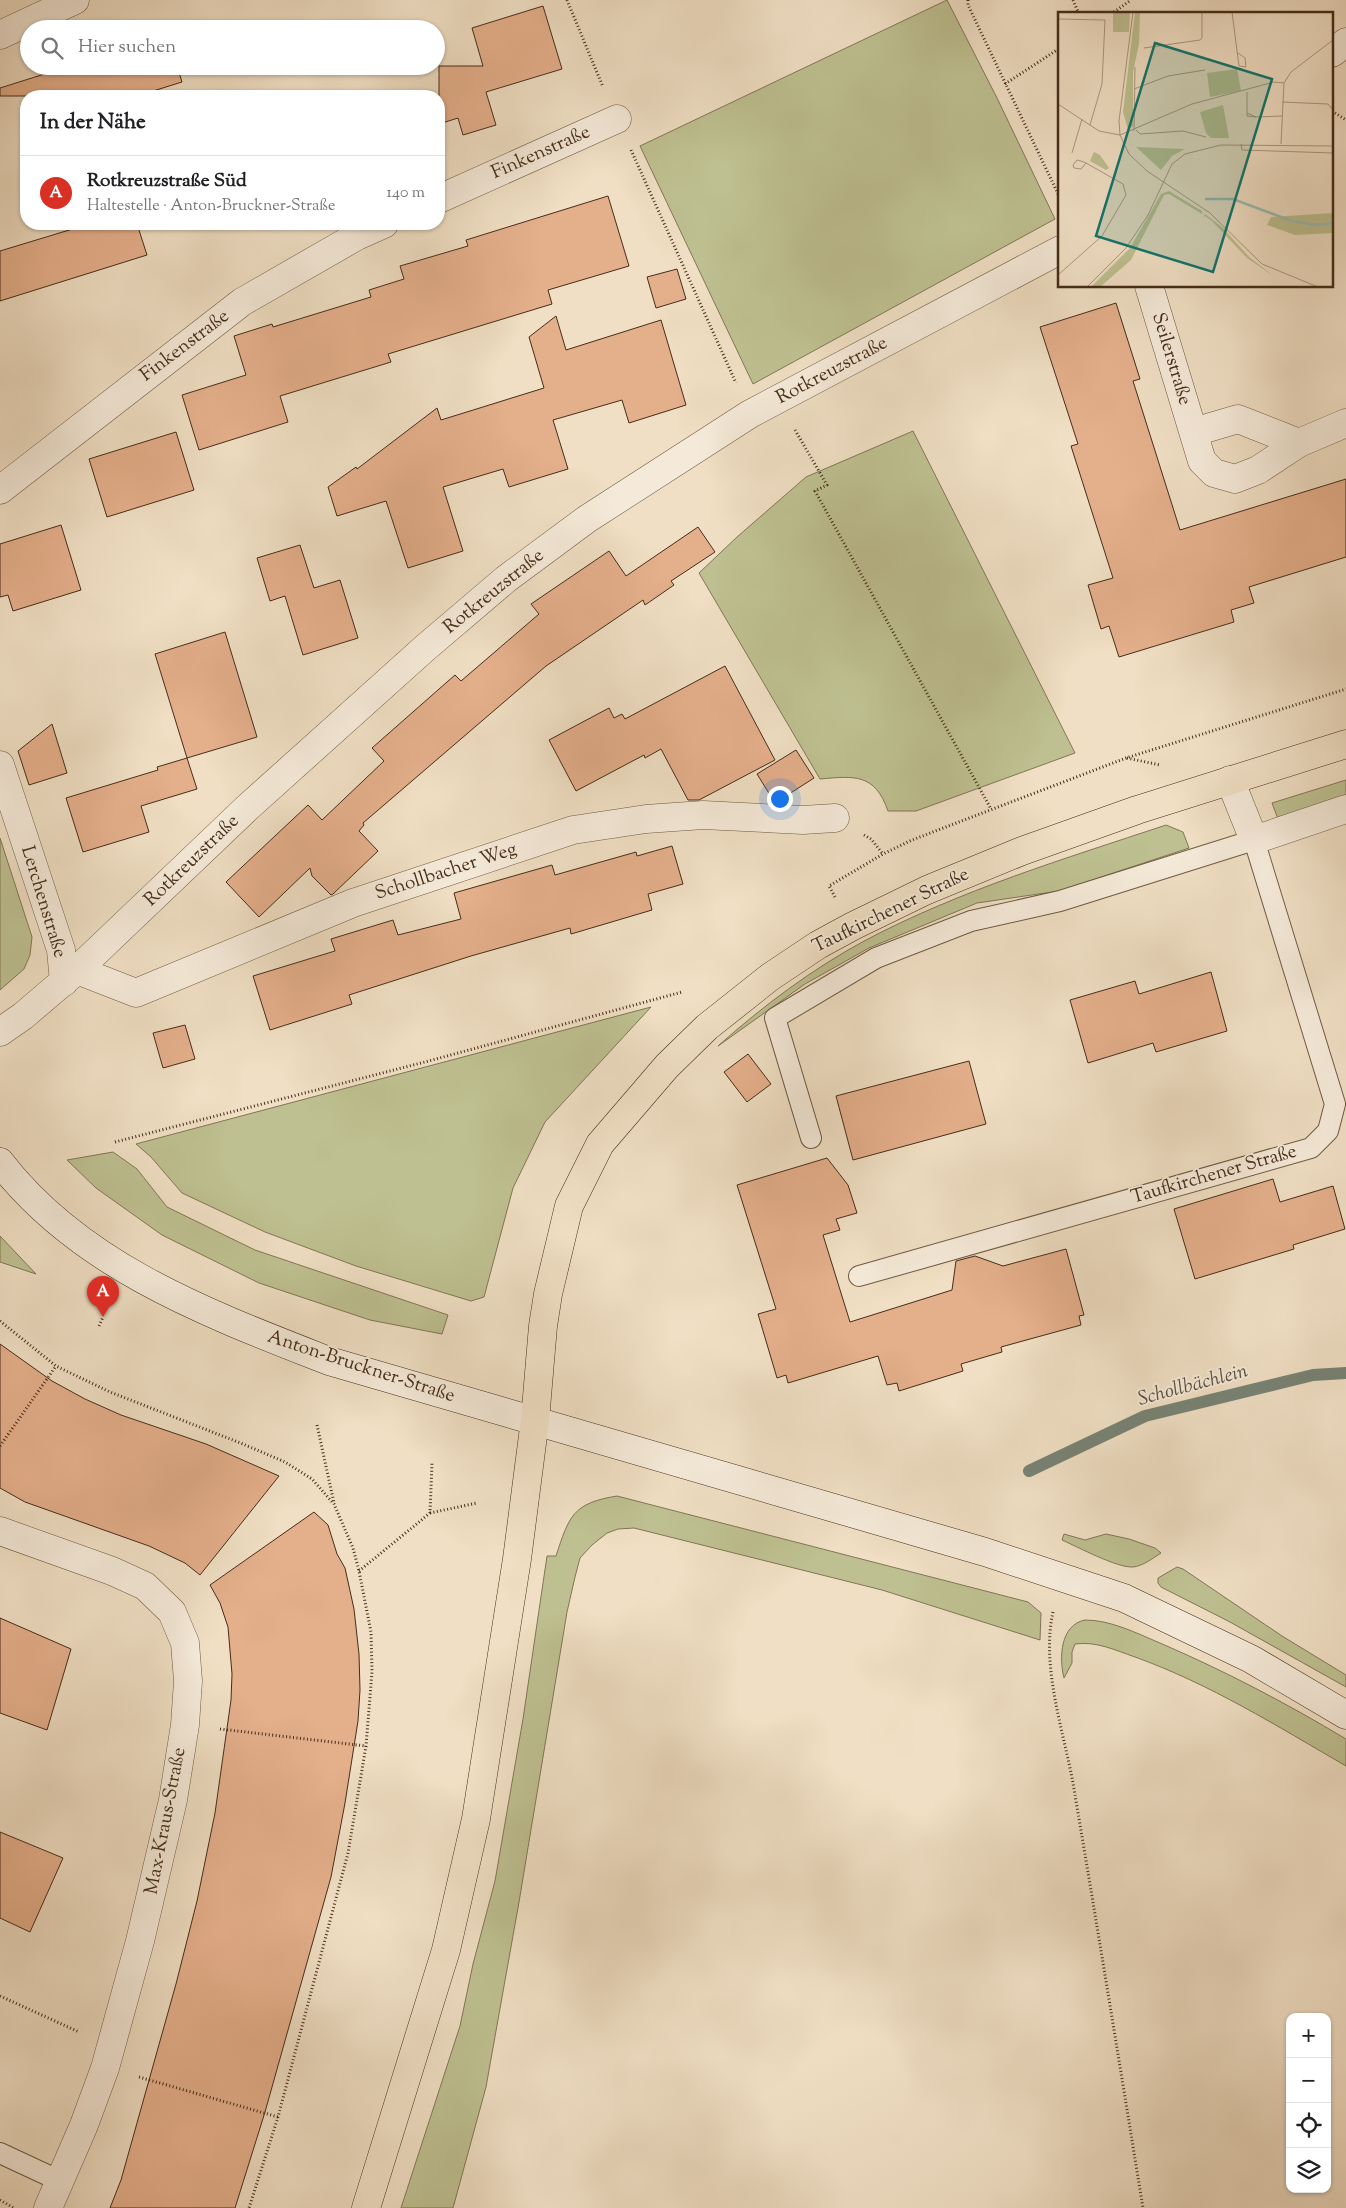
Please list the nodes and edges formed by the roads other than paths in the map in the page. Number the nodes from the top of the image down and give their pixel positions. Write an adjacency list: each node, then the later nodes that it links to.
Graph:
1 (75, 0): 2 (street)
2 (32, 20)
3 (20, 26): 4 (street)
4 (0, 35)
5 (1346, 42): 6 (street)
6 (1334, 51)
7 (617, 119): 8 (street, Finkenstraße)
8 (445, 196)
9 (370, 230): 15 (street, Finkenstraße)
10 (1058, 251): 22 (street, Rotkreuzstraße)
11 (1150, 288): 13 (street, Seilerstraße)
12 (1346, 423): 14 (street, Seilerstraße)
13 (1194, 432): 14 (street); 14 (street, Seilerstraße)
14 (1299, 443)
15 (0, 490)
16 (1346, 744): 18 (main road, Taufkirchener Straße)
17 (0, 765): 22 (street, Lerchenstraße)
18 (1230, 780): 21 (street, Taufkirchener Straße); 27 (main road, Taufkirchener Straße)
19 (1346, 809): 21 (street, Taufkirchener Straße)
20 (835, 818): 22 (street, Schollbacher Weg)
21 (1254, 840): 24 (lane, Taufkirchener Straße); 26 (lane, Taufkirchener Straße)
22 (71, 976): 23 (street, Rotkreuzstraße)
23 (0, 1032)
24 (811, 1138)
25 (0, 1162): 27 (street, Anton-Bruckner-Straße)
26 (859, 1276)
27 (535, 1420): 29 (street, Anton-Bruckner-Straße); 33 (main road, Taufkirchener Straße)
28 (0, 1531): 31 (street, Max-Kraus-Straße)
29 (1346, 1715)
30 (0, 2152): 31 (lane)
31 (60, 2182): 32 (street, Max-Kraus-Straße)
32 (48, 2208)
33 (366, 2208)

